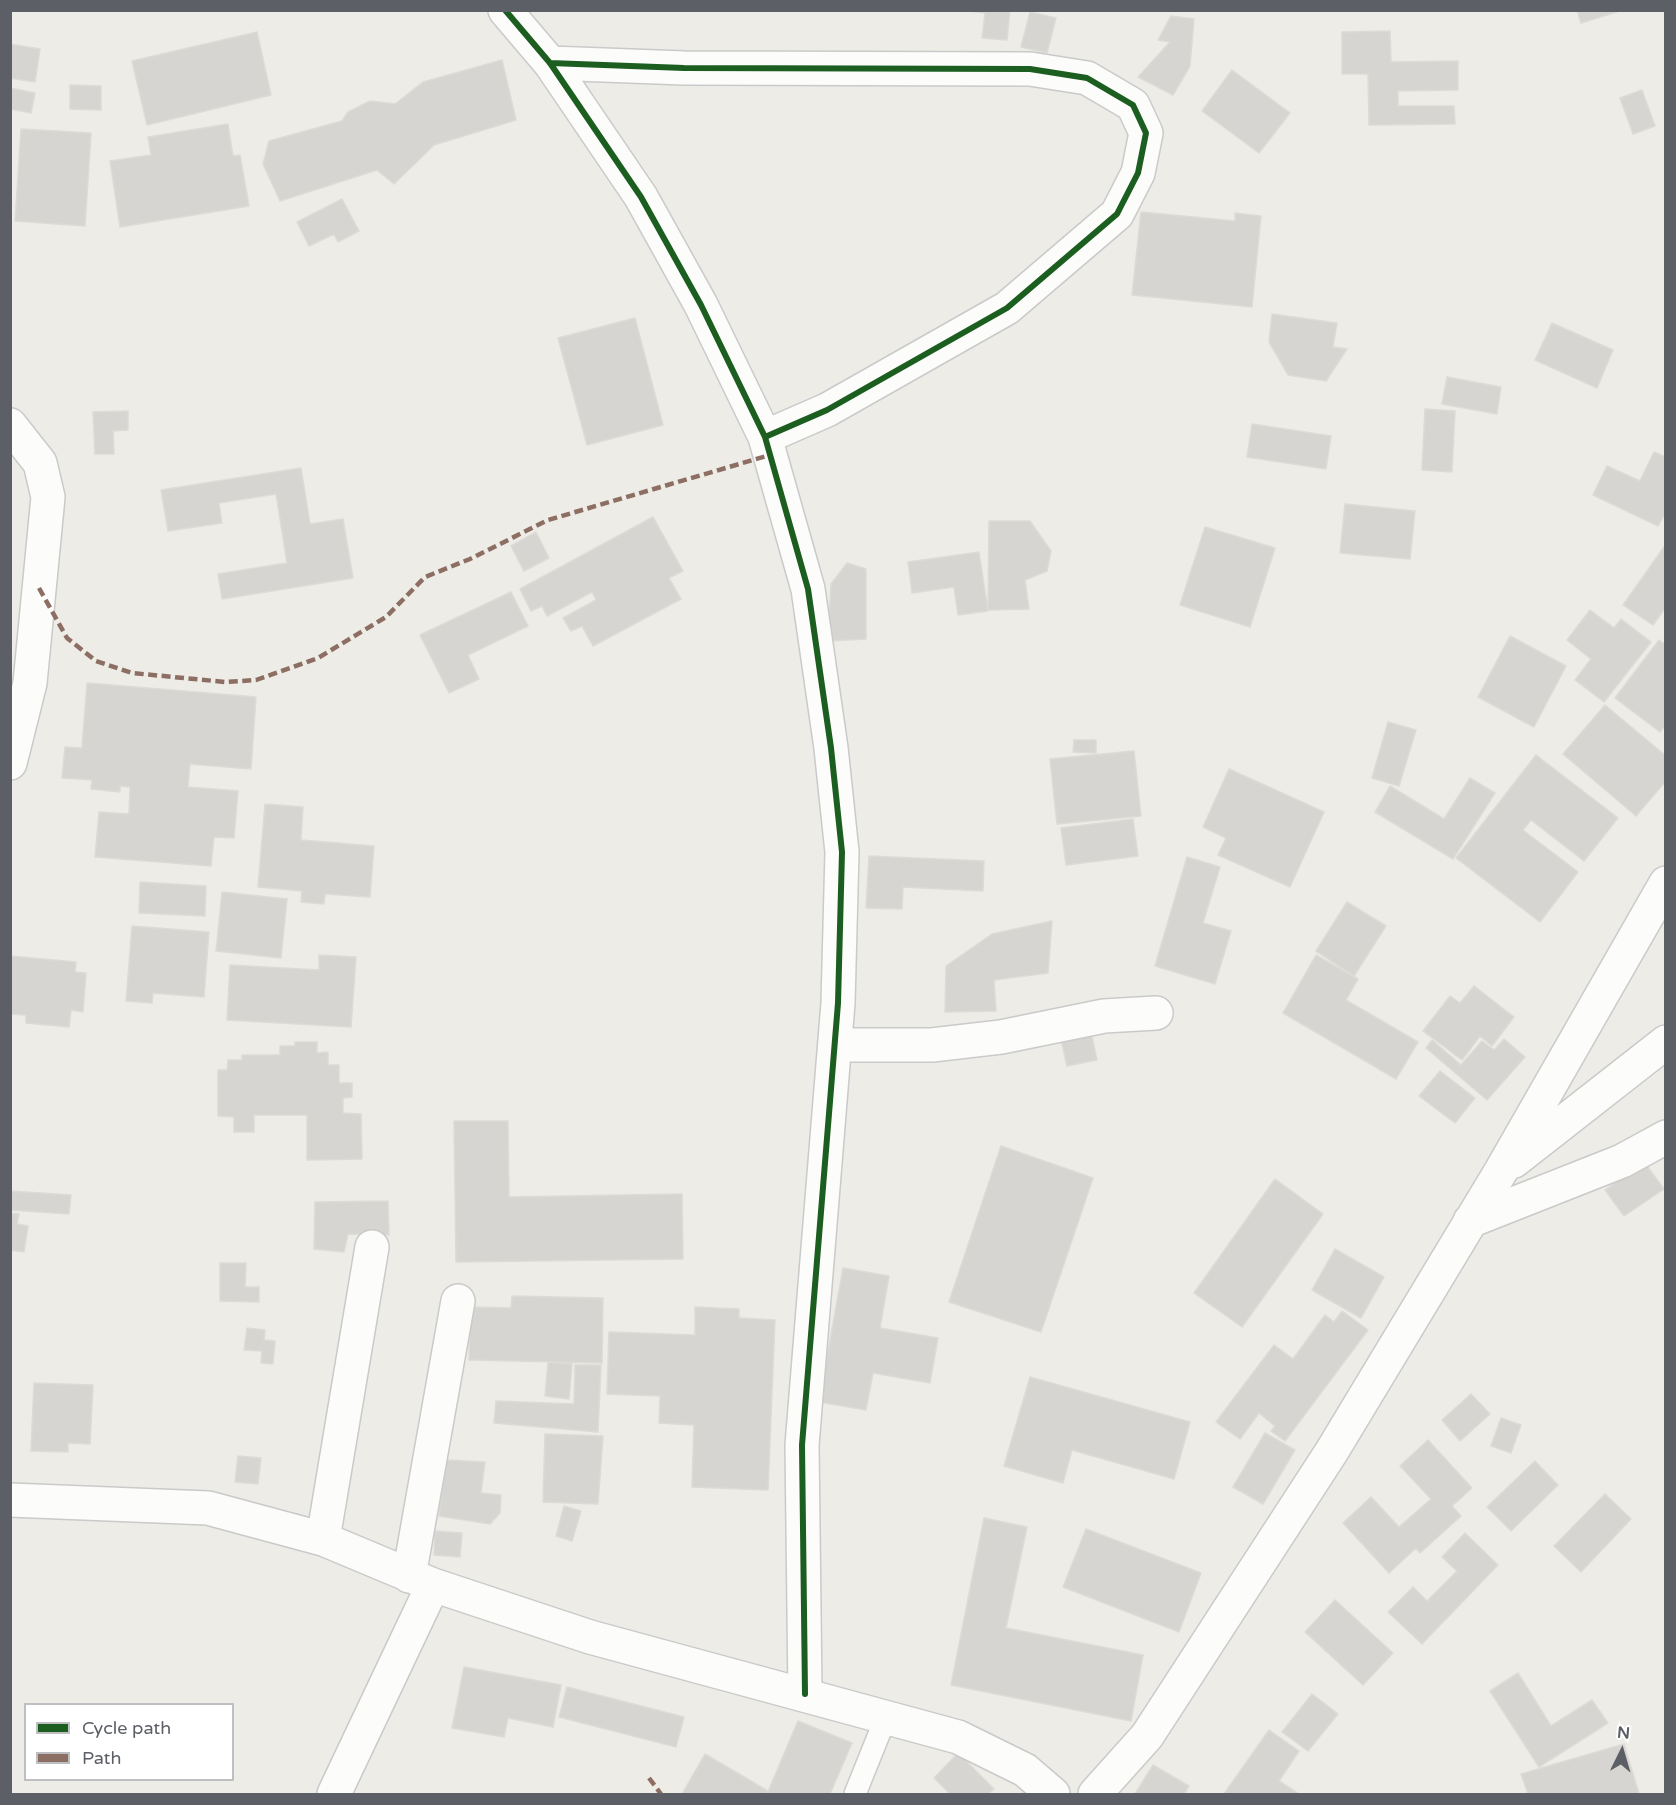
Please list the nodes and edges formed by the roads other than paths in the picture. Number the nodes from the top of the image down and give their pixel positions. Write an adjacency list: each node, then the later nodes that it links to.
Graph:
1 (505, 10): 2 (street)
2 (550, 63): 4 (street); 4 (street)
3 (10, 425): 5 (street)
4 (765, 437): 9 (street)
5 (10, 763)
6 (1665, 883): 11 (street)
7 (1156, 1013): 9 (street)
8 (1665, 1042): 11 (street)
9 (835, 1045): 18 (street)
10 (1665, 1137): 12 (street)
11 (1501, 1171): 12 (street)
12 (1470, 1221): 23 (street)
13 (372, 1247): 16 (street)
14 (458, 1301): 17 (street)
15 (10, 1500): 16 (street)
16 (323, 1539): 17 (street)
17 (421, 1580): 18 (street); 20 (street)
18 (805, 1694): 19 (street)
19 (886, 1717): 21 (lane); 22 (street)
20 (333, 1794)
21 (855, 1794)
22 (1053, 1794)
23 (1095, 1794)

